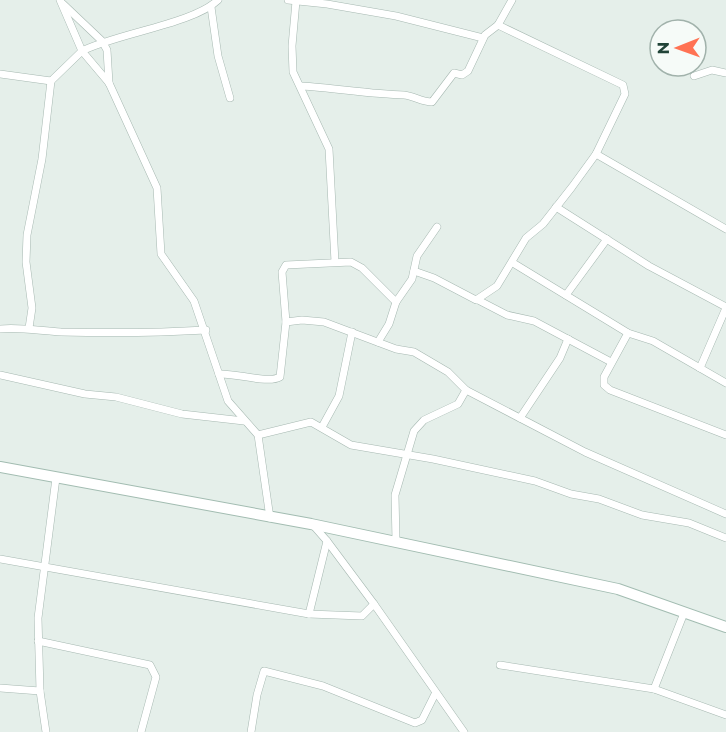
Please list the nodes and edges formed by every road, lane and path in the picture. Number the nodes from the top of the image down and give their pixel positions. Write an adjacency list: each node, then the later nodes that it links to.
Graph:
1 (60, 0): 8 (street); 9 (street)
2 (218, 0): 5 (street)
3 (512, 0): 6 (street)
4 (292, 1): 7 (street); 15 (street)
5 (211, 7): 8 (street); 16 (street)
6 (498, 25): 7 (street); 17 (street)
7 (483, 38): 15 (street)
8 (102, 41): 9 (street); 14 (street)
9 (82, 51): 13 (street); 14 (street)
10 (708, 71): 11 (street)
11 (726, 73)
12 (0, 74): 13 (street)
13 (51, 81): 30 (street)
14 (109, 83): 32 (street)
15 (300, 86): 22 (street)
16 (230, 98)
17 (596, 153): 18 (street); 20 (street)
18 (556, 207): 21 (street); 23 (street)
19 (437, 227): 24 (street)
20 (726, 230)
21 (607, 239): 25 (street); 28 (street)
22 (334, 262): 27 (street); 29 (street)
23 (513, 263): 25 (street); 26 (street)
24 (414, 271): 26 (street); 27 (street)
25 (566, 295): 34 (street)
26 (478, 300): 35 (street)
27 (396, 302): 36 (street)
28 (726, 308): 38 (street)
29 (286, 322): 33 (street); 39 (street)
30 (29, 328): 31 (street); 32 (street)
31 (0, 329)
32 (206, 330): 39 (street)
33 (352, 332): 36 (street); 45 (street)
34 (628, 333): 37 (street); 38 (street)
35 (568, 339): 37 (street); 43 (street)
36 (378, 342): 42 (street)
37 (611, 362): 47 (street)
38 (700, 369): 41 (street)
39 (219, 374): 44 (street)
40 (0, 375): 44 (street)
41 (726, 383)
42 (466, 390): 43 (street); 48 (street)
43 (520, 418): 51 (street)
44 (244, 422): 46 (street)
45 (322, 427): 46 (street); 48 (street)
46 (258, 435): 52 (street)
47 (726, 435)
48 (408, 455): 54 (street); 56 (street)
49 (0, 467): 50 (street)
50 (56, 478): 52 (street); 58 (street)
51 (726, 514)
52 (270, 518): 53 (street)
53 (311, 524): 55 (street); 56 (street)
54 (726, 538)
55 (327, 541): 59 (street); 61 (street)
56 (396, 541): 60 (street)
57 (0, 559): 58 (street)
58 (45, 567): 61 (street); 63 (street)
59 (374, 604): 61 (street); 68 (street)
60 (684, 613): 62 (street); 66 (street)
61 (309, 614)
62 (726, 627)
63 (38, 641): 67 (street); 71 (street)
64 (500, 665): 66 (street)
65 (0, 688): 67 (street)
66 (654, 689): 69 (street)
67 (40, 691): 70 (street)
68 (435, 694): 72 (street); 73 (street)
69 (726, 714)
70 (46, 732)
71 (141, 732)
72 (251, 732)
73 (464, 732)

